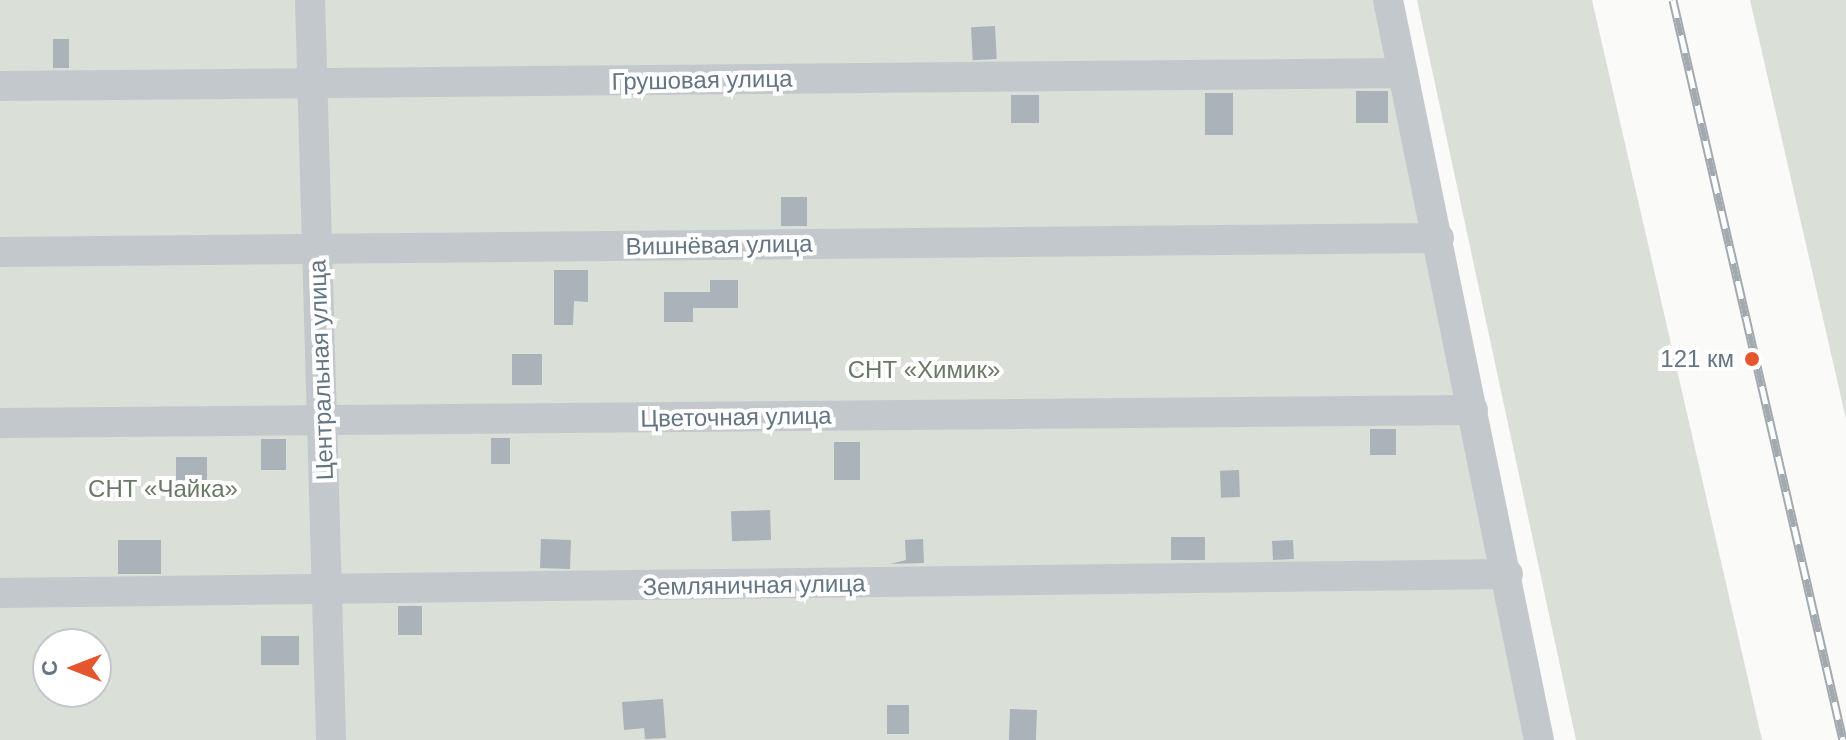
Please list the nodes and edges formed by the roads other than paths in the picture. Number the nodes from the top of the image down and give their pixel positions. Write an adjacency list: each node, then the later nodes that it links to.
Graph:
1 (310, 0): 4 (street, Центральная улица)
2 (1388, 0): 3 (street)
3 (1403, 73): 4 (street, Грушовая улица); 6 (street)
4 (314, 84): 5 (street, Грушовая улица); 7 (street, Центральная улица)
5 (0, 86)
6 (1439, 238): 7 (street, Вишнёвая улица); 9 (street)
7 (318, 249): 8 (street, Вишнёвая улица); 10 (street, Центральная улица)
8 (0, 252)
9 (1473, 410): 10 (street, Цветочная улица); 12 (street)
10 (324, 421): 11 (street, Цветочная улица); 13 (street, Центральная улица)
11 (0, 423)
12 (1508, 574): 13 (street, Земляничная улица); 16 (street)
13 (327, 591): 14 (street, Земляничная улица); 15 (street, Центральная улица)
14 (0, 593)
15 (331, 740)
16 (1539, 740)

